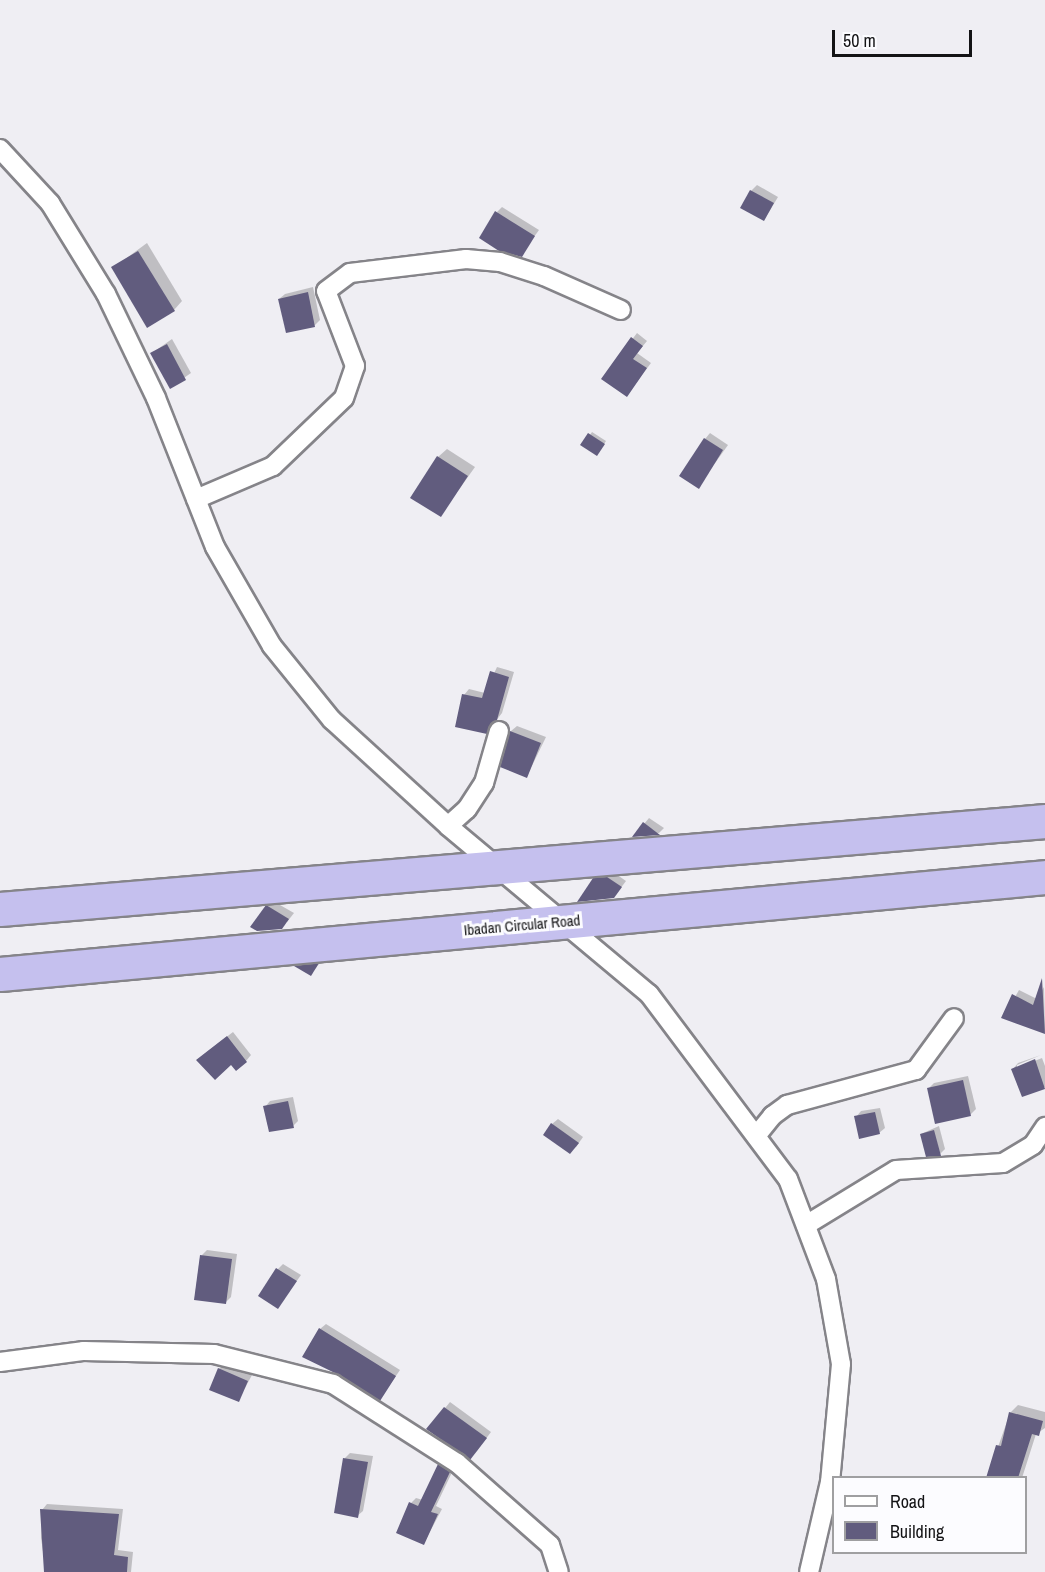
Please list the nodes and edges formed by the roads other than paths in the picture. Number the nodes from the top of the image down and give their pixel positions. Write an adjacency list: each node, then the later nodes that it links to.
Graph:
1 (0, 148): 3 (street)
2 (621, 310): 3 (street)
3 (196, 499): 6 (street)
4 (499, 731): 6 (street)
5 (1045, 820): 8 (highway)
6 (448, 826): 12 (street)
7 (1045, 877): 9 (highway, Ibadan Circular Road)
8 (0, 909)
9 (0, 974)
10 (954, 1018): 12 (street)
11 (1045, 1126): 13 (street)
12 (756, 1136): 13 (street)
13 (806, 1226): 16 (street)
14 (0, 1362): 15 (street)
15 (559, 1572)
16 (809, 1572)

